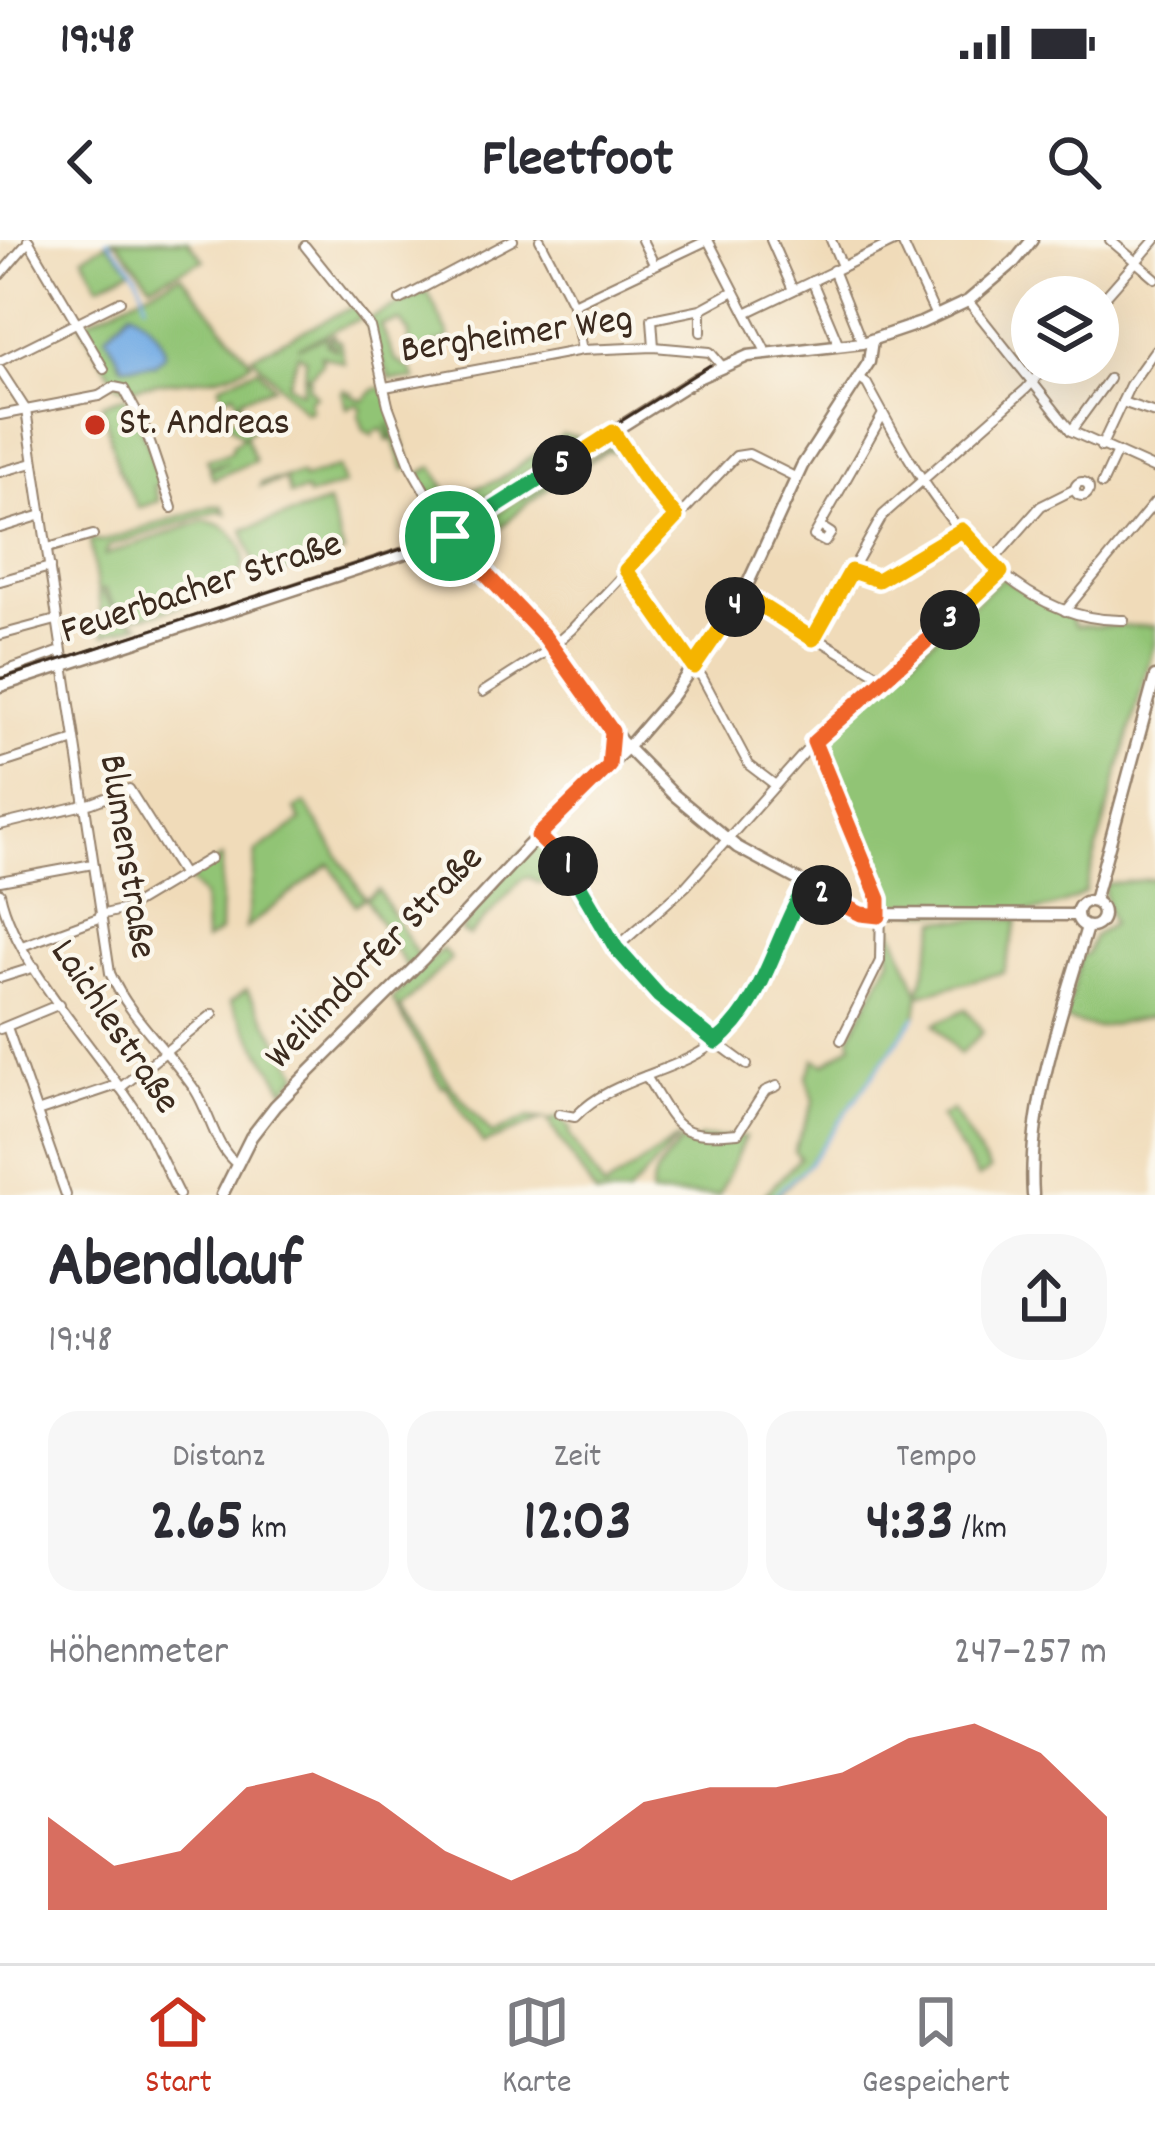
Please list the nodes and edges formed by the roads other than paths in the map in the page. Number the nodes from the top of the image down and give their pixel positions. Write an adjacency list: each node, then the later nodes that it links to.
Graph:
1 (513, 240): 22 (street)
2 (540, 240): 25 (street)
3 (642, 240): 14 (street)
4 (707, 240): 14 (street); 20 (street)
5 (772, 240): 21 (street)
6 (831, 240): 15 (street)
7 (899, 240): 15 (street); 28 (street)
8 (1032, 240): 24 (main road)
9 (1111, 240): 13 (street)
10 (1155, 240): 13 (street)
11 (29, 241): 16 (street); 29 (street)
12 (305, 246): 45 (street)
13 (1136, 262): 17 (street); 19 (street)
14 (654, 264): 25 (street)
15 (838, 268): 18 (street); 31 (street)
16 (0, 275)
17 (1155, 278)
18 (812, 280): 21 (street); 32 (street)
19 (1119, 281)
20 (734, 290): 26 (street); 27 (street)
21 (793, 290): 27 (street)
22 (400, 300)
23 (120, 301): 29 (street)
24 (968, 301): 28 (main road); 37 (street)
25 (573, 304): 34 (street)
26 (701, 309): 30 (street); 33 (street)
27 (746, 314): 36 (street)
28 (937, 317): 31 (main road)
29 (77, 323): 38 (street); 40 (street)
30 (701, 332)
31 (867, 342): 32 (main road, Feuerbacher Straße); 42 (main road, Weilimdorfer Straße)
32 (839, 345): 36 (main road, Feuerbacher Straße)
33 (654, 347): 34 (street, Bergheimer Weg); 39 (street, Bergheimer Weg)
34 (582, 350): 45 (street, Bergheimer Weg)
35 (1155, 350): 46 (street)
36 (766, 352): 39 (main road, Feuerbacher Straße)
37 (1011, 358)
38 (0, 361)
39 (722, 366): 52 (main road, Feuerbacher Straße)
40 (104, 369)
41 (0, 370): 47 (street)
42 (860, 379): 49 (street); 59 (main road, Weilimdorfer Straße)
43 (1031, 384): 51 (street); 58 (street)
44 (1105, 384): 51 (street)
45 (385, 387): 70 (street)
46 (1121, 402): 48 (street); 53 (street)
47 (26, 410): 50 (street); 55 (street, Blumenstraße); 63 (street)
48 (1155, 413)
49 (884, 414): 58 (street); 66 (street)
50 (0, 415)
51 (1071, 431): 53 (street)
52 (613, 432): 65 (street); 70 (main road, Feuerbacher Straße)
53 (1101, 448): 54 (street)
54 (1115, 454): 56 (street); 60 (street)
55 (34, 463): 57 (street); 64 (street, Blumenstraße)
56 (1155, 469)
57 (0, 472)
58 (923, 477): 68 (street); 75 (street)
59 (797, 478): 65 (street); 78 (main road, Weilimdorfer Straße)
60 (1102, 484)
61 (1075, 489): 72 (street)
62 (1155, 502): 79 (street)
63 (172, 508)
64 (42, 515): 67 (street); 71 (street, Blumenstraße)
65 (676, 517): 74 (street)
66 (820, 526)
67 (0, 528)
68 (962, 530): 72 (street); 75 (street)
69 (93, 535): 71 (street)
70 (450, 536): 84 (main road); 86 (main road, Feuerbacher Straße)
71 (48, 548): 73 (street, Blumenstraße)
72 (992, 563): 76 (street)
73 (51, 567): 77 (street); 80 (street, Blumenstraße)
74 (626, 570): 84 (street); 87 (street)
75 (851, 571): 83 (street)
76 (1001, 572): 79 (street); 90 (street)
77 (0, 581)
78 (743, 594): 83 (street); 87 (main road, Weilimdorfer Straße)
79 (1065, 611): 81 (street)
80 (56, 620): 82 (street); 85 (street, Blumenstraße)
81 (1124, 620)
82 (0, 635)
83 (813, 639): 90 (street)
84 (553, 647): 92 (street); 93 (main road)
85 (61, 651): 86 (street, Blumenstraße); 88 (street, Feuerbacher Straße)
86 (63, 665): 91 (main road, Feuerbacher Straße); 94 (street, Blumenstraße)
87 (694, 667): 96 (main road, Weilimdorfer Straße); 99 (street)
88 (0, 673)
89 (1155, 676): 110 (main road)
90 (885, 679): 95 (street)
91 (0, 686)
92 (483, 692)
93 (612, 731): 96 (main road); 98 (main road)
94 (75, 740): 97 (street); 100 (street, Blumenstraße)
95 (814, 742): 99 (street); 113 (street)
96 (627, 748): 98 (main road, Weilimdorfer Straße); 103 (main road)
97 (0, 764)
98 (609, 766): 102 (main road, Weilimdorfer Straße)
99 (774, 784): 103 (street)
100 (86, 804): 101 (street); 105 (street, Blumenstraße); 106 (street)
101 (0, 825)
102 (538, 836): 117 (street); 132 (main road, Weilimdorfer Straße)
103 (728, 840): 108 (main road); 117 (street)
104 (211, 858): 106 (street)
105 (93, 864): 107 (street); 112 (street, Blumenstraße)
106 (184, 875): 112 (street)
107 (0, 881)
108 (805, 887): 113 (main road); 124 (street)
109 (0, 893): 114 (street, Laichlestraße)
110 (1094, 901): 111 (main road); 115 (main road)
111 (1077, 915): 113 (main road); 115 (main road)
112 (100, 916): 116 (street); 125 (street, Blumenstraße)
113 (879, 916): 123 (street)
114 (5, 927): 116 (street, Laichlestraße)
115 (1087, 927): 136 (main road)
116 (22, 946): 118 (street, Laichlestraße)
117 (616, 948): 124 (street)
118 (35, 967): 119 (street); 120 (street, Laichlestraße)
119 (0, 979)
120 (60, 1004): 122 (street); 128 (street, Laichlestraße)
121 (213, 1014): 125 (street)
122 (4, 1028): 130 (street)
123 (841, 1040)
124 (716, 1042): 126 (street); 127 (street)
125 (165, 1053): 128 (street); 132 (street, Blumenstraße)
126 (747, 1065)
127 (646, 1076): 129 (street); 131 (street)
128 (119, 1086): 130 (street); 134 (street, Laichlestraße)
129 (777, 1086)
130 (37, 1112): 133 (street)
131 (559, 1114)
132 (237, 1164): 135 (main road, Weilimdorfer Straße)
133 (67, 1195)
134 (178, 1195)
135 (222, 1195)
136 (1033, 1195)

